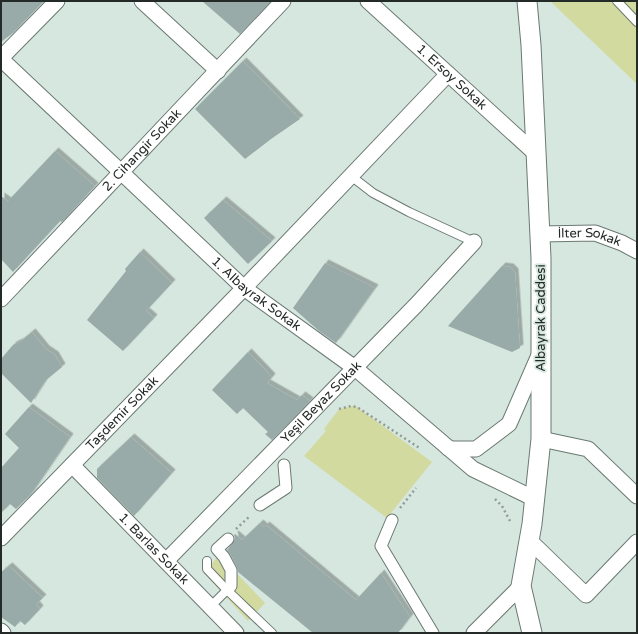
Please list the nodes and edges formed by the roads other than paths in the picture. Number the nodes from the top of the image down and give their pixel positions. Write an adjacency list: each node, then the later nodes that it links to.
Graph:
1 (57, 1): 8 (street)
2 (142, 1): 9 (street)
3 (283, 1): 9 (street, 2. Cihangir Sokak)
4 (368, 1): 10 (street, 1. Ersoy Sokak)
5 (527, 1): 11 (street, Albayrak Caddesi)
6 (616, 1): 7 (lane)
7 (637, 22)
8 (1, 58): 12 (street, 1. Albayrak Sokak)
9 (218, 71): 12 (street, 2. Cihangir Sokak)
10 (448, 74): 11 (street, 1. Ersoy Sokak); 13 (street, Taşdemir Sokak)
11 (535, 153): 14 (street, Albayrak Caddesi)
12 (121, 172): 17 (street, 1. Albayrak Sokak); 18 (street, 2. Cihangir Sokak)
13 (351, 176): 15 (lane); 17 (street, Taşdemir Sokak)
14 (539, 234): 16 (street, İlter Sokak); 19 (street, Albayrak Caddesi)
15 (474, 242): 20 (street, Yeşil Beyaz Sokak)
16 (637, 251)
17 (244, 288): 20 (street, 1. Albayrak Sokak); 23 (street, Taşdemir Sokak)
18 (4, 290)
19 (541, 350): 21 (street, Albayrak Caddesi); 22 (street)
20 (355, 368): 22 (street, 1. Albayrak Sokak); 33 (street, Yeşil Beyaz Sokak)
21 (541, 439): 25 (street); 26 (street, Albayrak Caddesi)
22 (448, 448): 26 (street, 1. Albayrak Sokak)
23 (72, 465): 29 (street, Taşdemir Sokak); 33 (street, 1. Barlas Sokak)
24 (284, 465): 27 (street)
25 (637, 496)
26 (535, 499): 31 (street, Albayrak Caddesi)
27 (260, 505)
28 (392, 520): 40 (street)
29 (1, 538)
30 (228, 539): 36 (street)
31 (529, 540): 32 (street); 35 (street, Albayrak Caddesi)
32 (637, 542)
33 (166, 561): 37 (street, 1. Barlas Sokak)
34 (207, 561): 36 (lane)
35 (521, 586): 41 (street); 42 (street, Albayrak Caddesi)
36 (227, 590): 37 (lane); 39 (lane)
37 (210, 607): 38 (street, 1. Barlas Sokak)
38 (236, 633)
39 (272, 633)
40 (433, 633)
41 (474, 633)
42 (532, 633)

